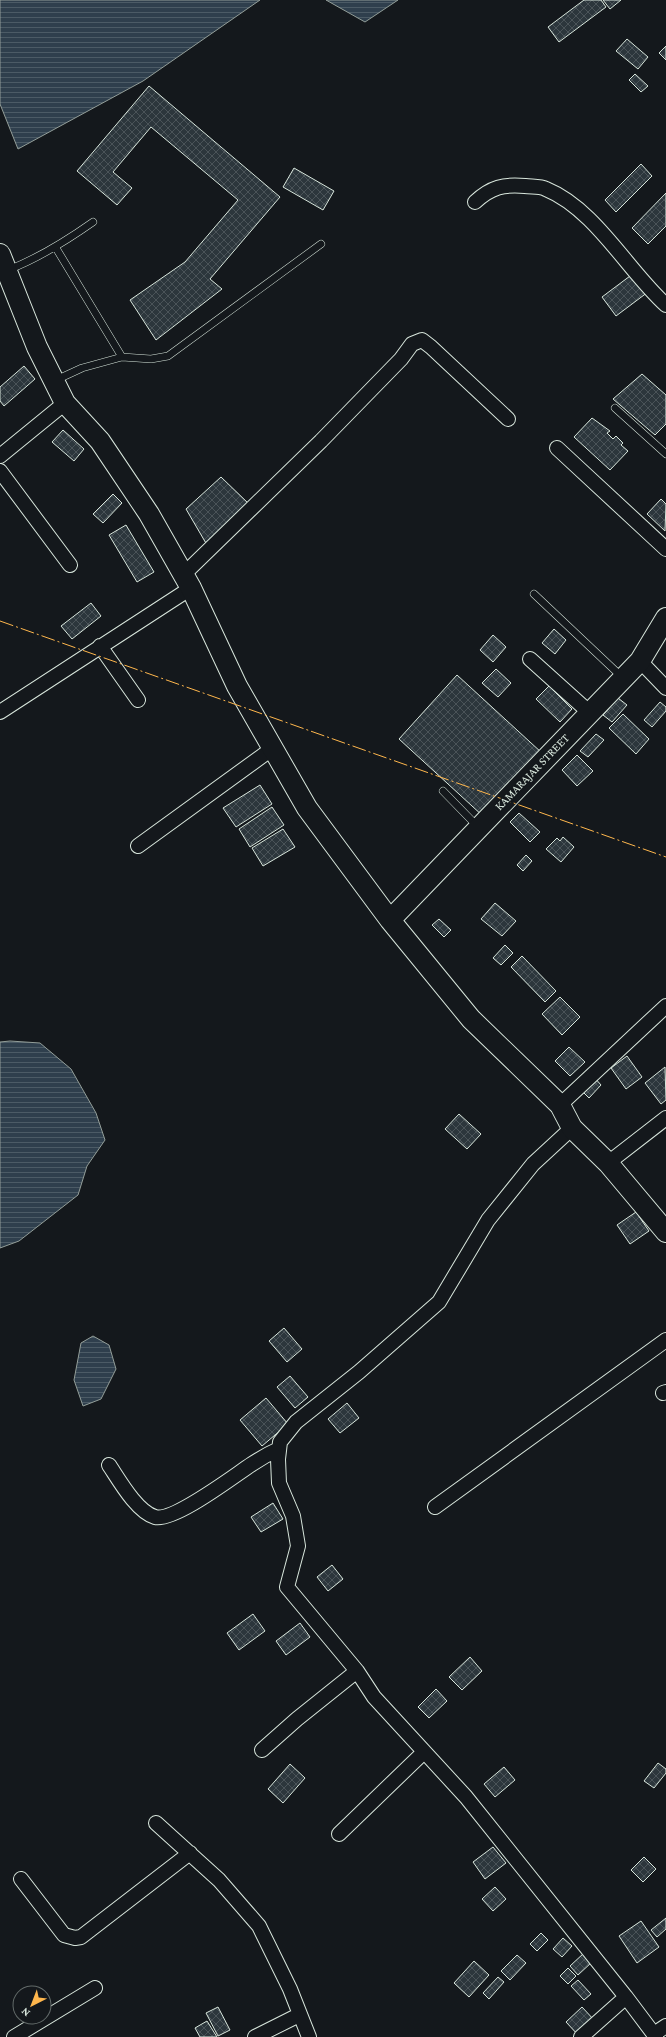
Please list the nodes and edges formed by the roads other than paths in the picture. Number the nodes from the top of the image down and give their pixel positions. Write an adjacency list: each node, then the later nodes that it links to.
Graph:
1 (476, 202): 6 (street)
2 (94, 222): 4 (lane)
3 (321, 244): 7 (lane)
4 (56, 248): 5 (lane); 7 (lane)
5 (3, 262): 8 (street)
6 (666, 305)
7 (122, 358): 8 (lane)
8 (54, 381): 9 (street)
9 (65, 403): 14 (street); 18 (street)
10 (614, 408): 13 (lane)
11 (508, 419): 18 (street)
12 (557, 448): 16 (street)
13 (666, 454)
14 (0, 456)
15 (0, 470): 17 (street)
16 (666, 549)
17 (70, 565)
18 (187, 582): 21 (street); 29 (street)
19 (534, 594): 24 (lane)
20 (666, 618): 23 (street, KAMARAJAR STREET)
21 (100, 646): 26 (street); 27 (street)
22 (530, 658): 28 (street)
23 (640, 661): 24 (street, KAMARAJAR STREET); 25 (street)
24 (623, 678): 28 (street, KAMARAJAR STREET)
25 (666, 688)
26 (138, 700)
27 (0, 711)
28 (590, 713): 31 (street, KAMARAJAR STREET)
29 (273, 748): 32 (street); 33 (street)
30 (443, 791): 31 (lane)
31 (479, 828): 33 (street, KAMARAJAR STREET)
32 (138, 846)
33 (390, 920): 35 (street)
34 (666, 1006): 35 (street)
35 (560, 1105): 37 (street)
36 (666, 1118): 38 (street)
37 (572, 1128): 38 (street); 41 (street)
38 (608, 1163): 39 (street)
39 (664, 1224)
40 (666, 1340): 43 (street)
41 (279, 1449): 42 (street); 44 (street)
42 (108, 1465)
43 (435, 1507)
44 (357, 1672): 45 (street); 46 (street)
45 (262, 1750)
46 (424, 1752): 48 (street); 52 (street)
47 (156, 1822): 49 (street)
48 (339, 1834)
49 (190, 1853): 50 (street); 53 (street)
50 (21, 1879)
51 (95, 1988): 56 (street)
52 (626, 1997): 55 (street); 59 (street)
53 (299, 2015): 57 (street); 58 (street)
54 (666, 2026): 55 (street)
55 (655, 2035)
56 (14, 2037)
57 (255, 2037)
58 (309, 2037)
59 (581, 2037)

